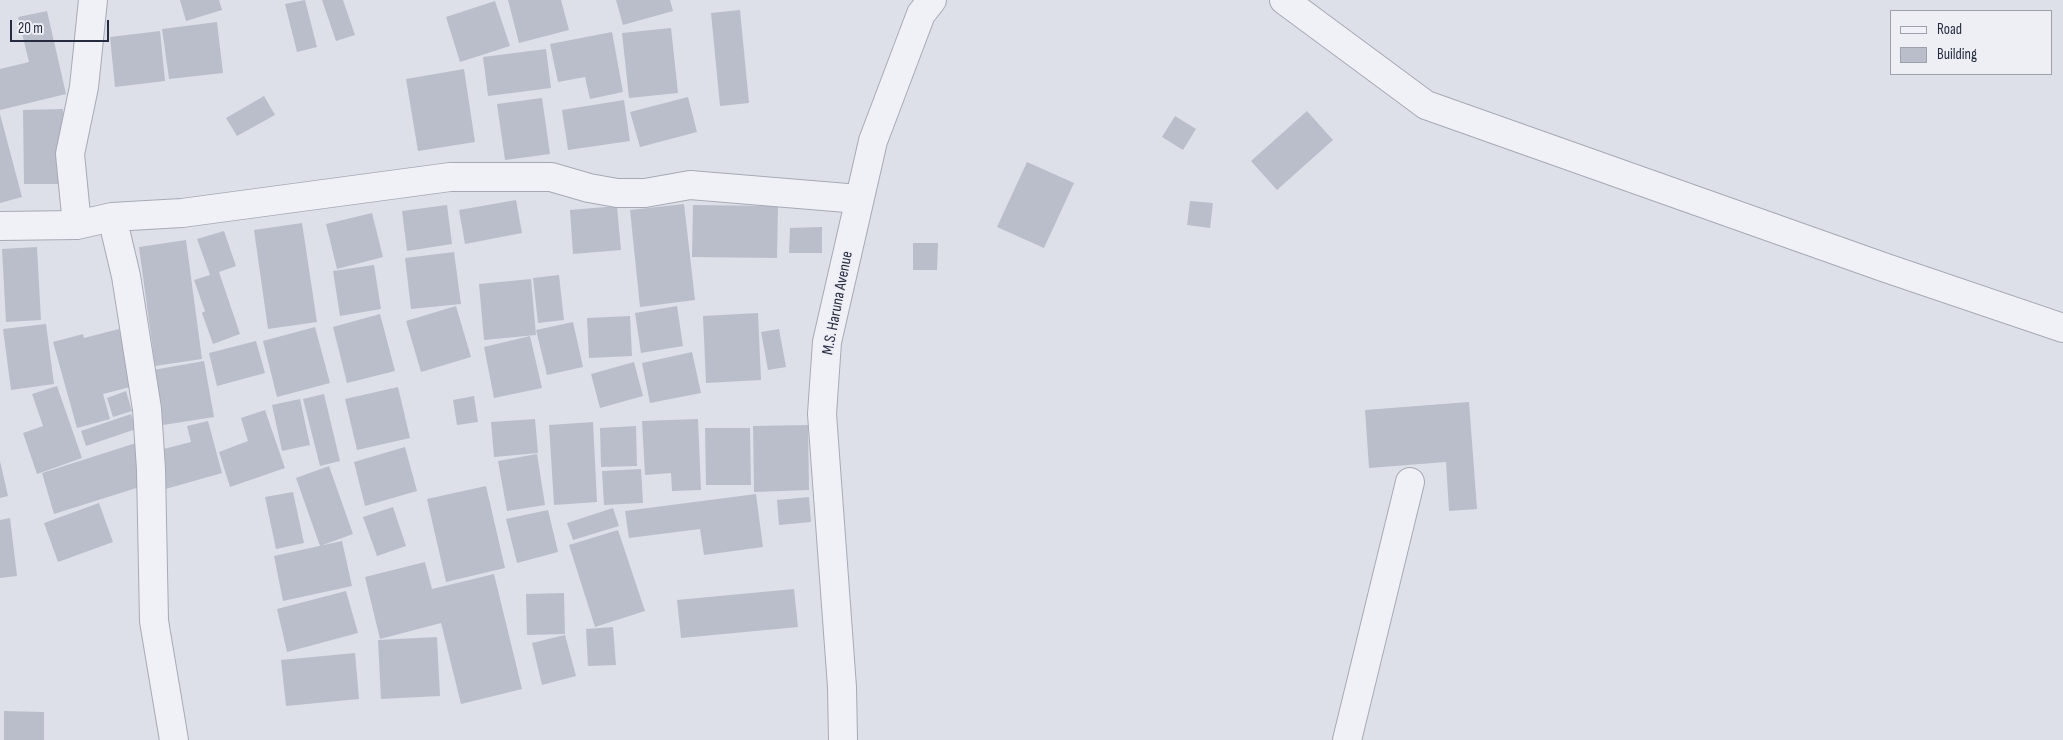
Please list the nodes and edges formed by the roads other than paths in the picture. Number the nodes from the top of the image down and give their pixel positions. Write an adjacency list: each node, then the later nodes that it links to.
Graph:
1 (93, 0): 7 (street)
2 (932, 0): 4 (street, M.S. Haruna Avenue)
3 (1284, 0): 8 (street)
4 (859, 199): 5 (street); 11 (street, M.S. Haruna Avenue)
5 (112, 217): 7 (street); 10 (street)
6 (0, 226): 7 (street)
7 (77, 226)
8 (2063, 328)
9 (1410, 482): 12 (street)
10 (174, 740)
11 (843, 740)
12 (1347, 740)

